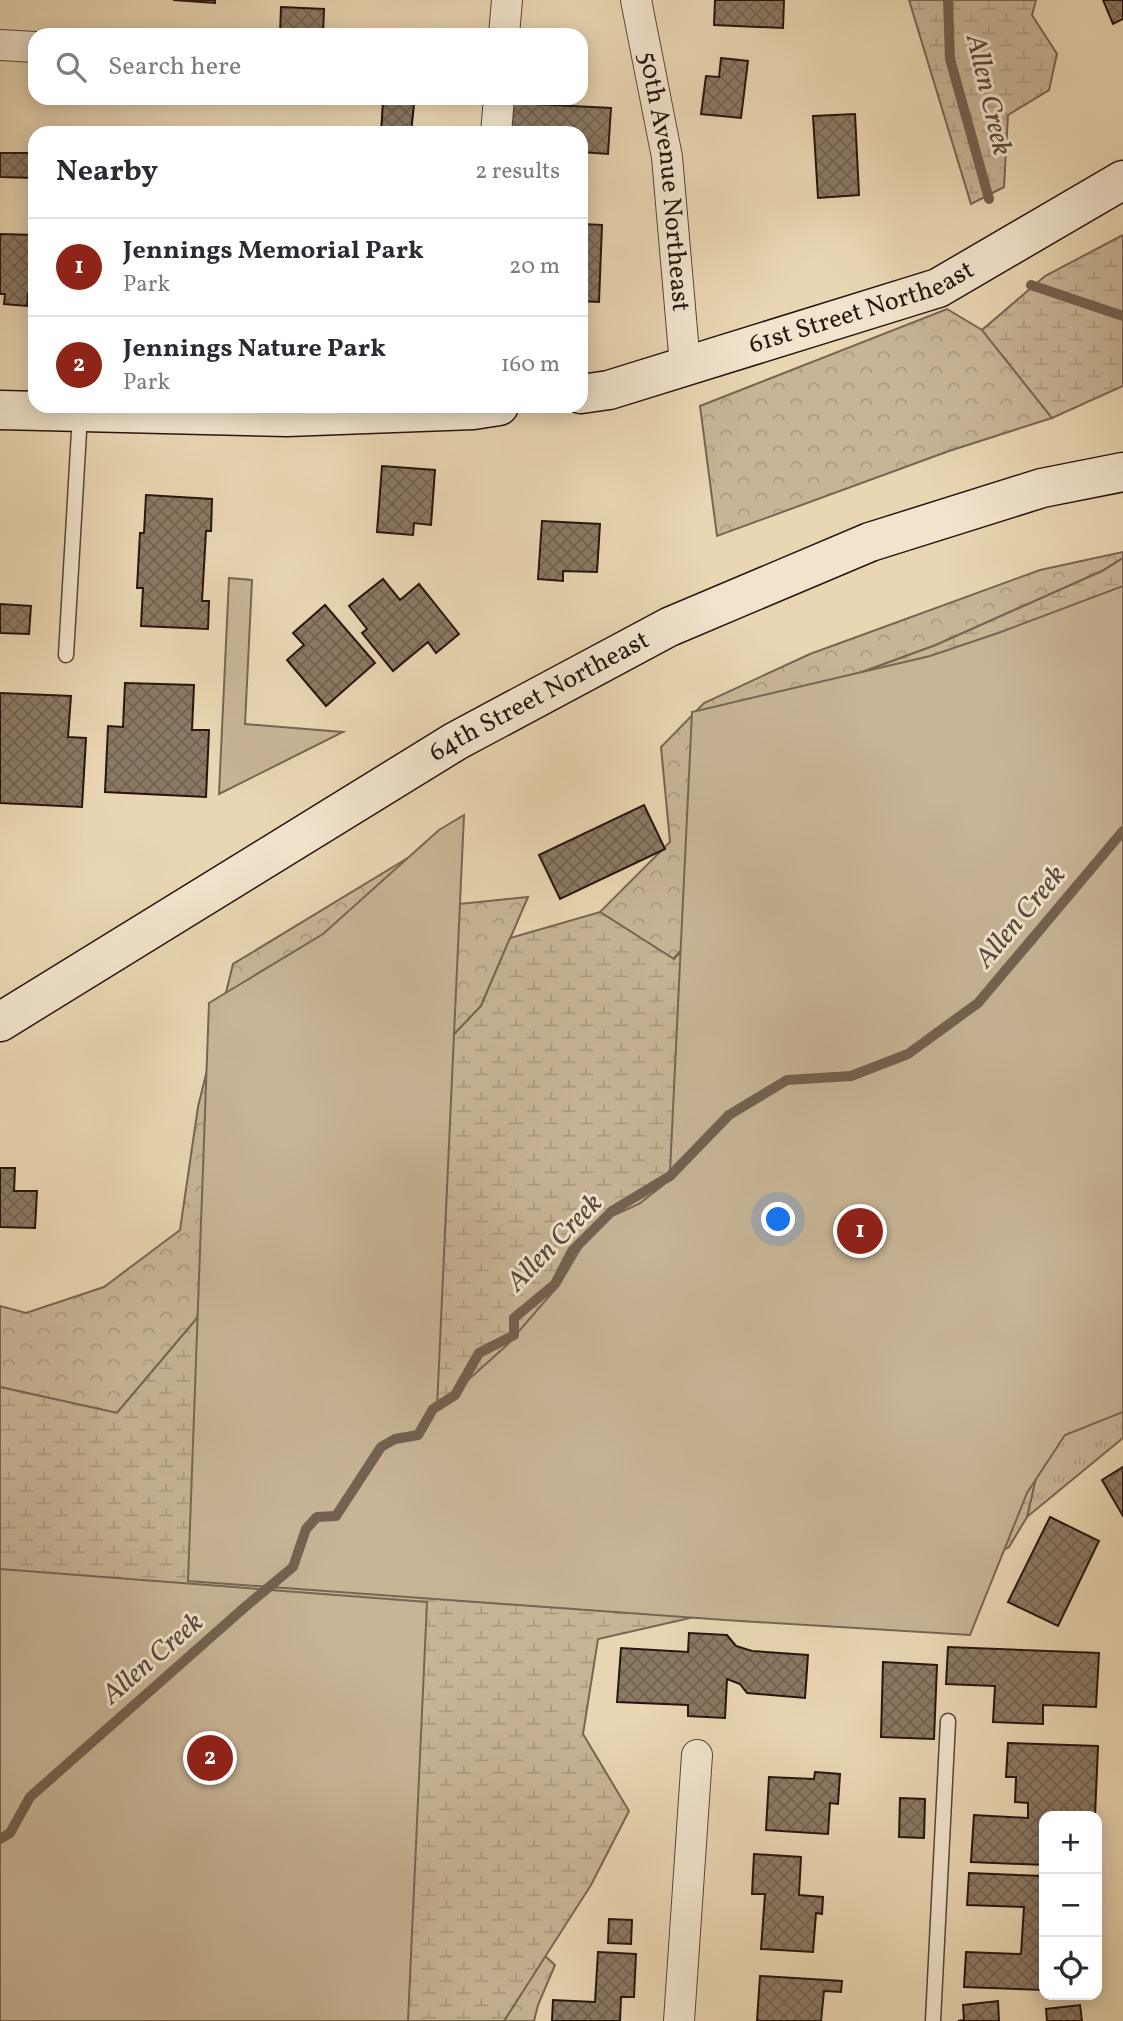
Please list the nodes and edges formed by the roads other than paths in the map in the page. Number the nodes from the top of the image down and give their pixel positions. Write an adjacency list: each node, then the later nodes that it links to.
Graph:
1 (507, 0): 3 (street)
2 (636, 0): 9 (street, 50th Avenue Northeast)
3 (505, 28)
4 (0, 45): 5 (street)
5 (28, 47)
6 (498, 105): 7 (street)
7 (497, 126)
8 (1123, 180): 9 (main road, 61st Street Northeast)
9 (685, 365): 10 (main road, 61st Street Northeast)
10 (588, 393)
11 (0, 410): 12 (main road)
12 (28, 411)
13 (80, 413): 17 (lane)
14 (121, 413): 15 (main road)
15 (365, 413)
16 (1123, 472): 18 (main road, 64th Street Northeast)
17 (66, 654)
18 (0, 1022)
19 (948, 1721): 22 (lane)
20 (697, 1755): 21 (street)
21 (679, 2021)
22 (933, 2021)

